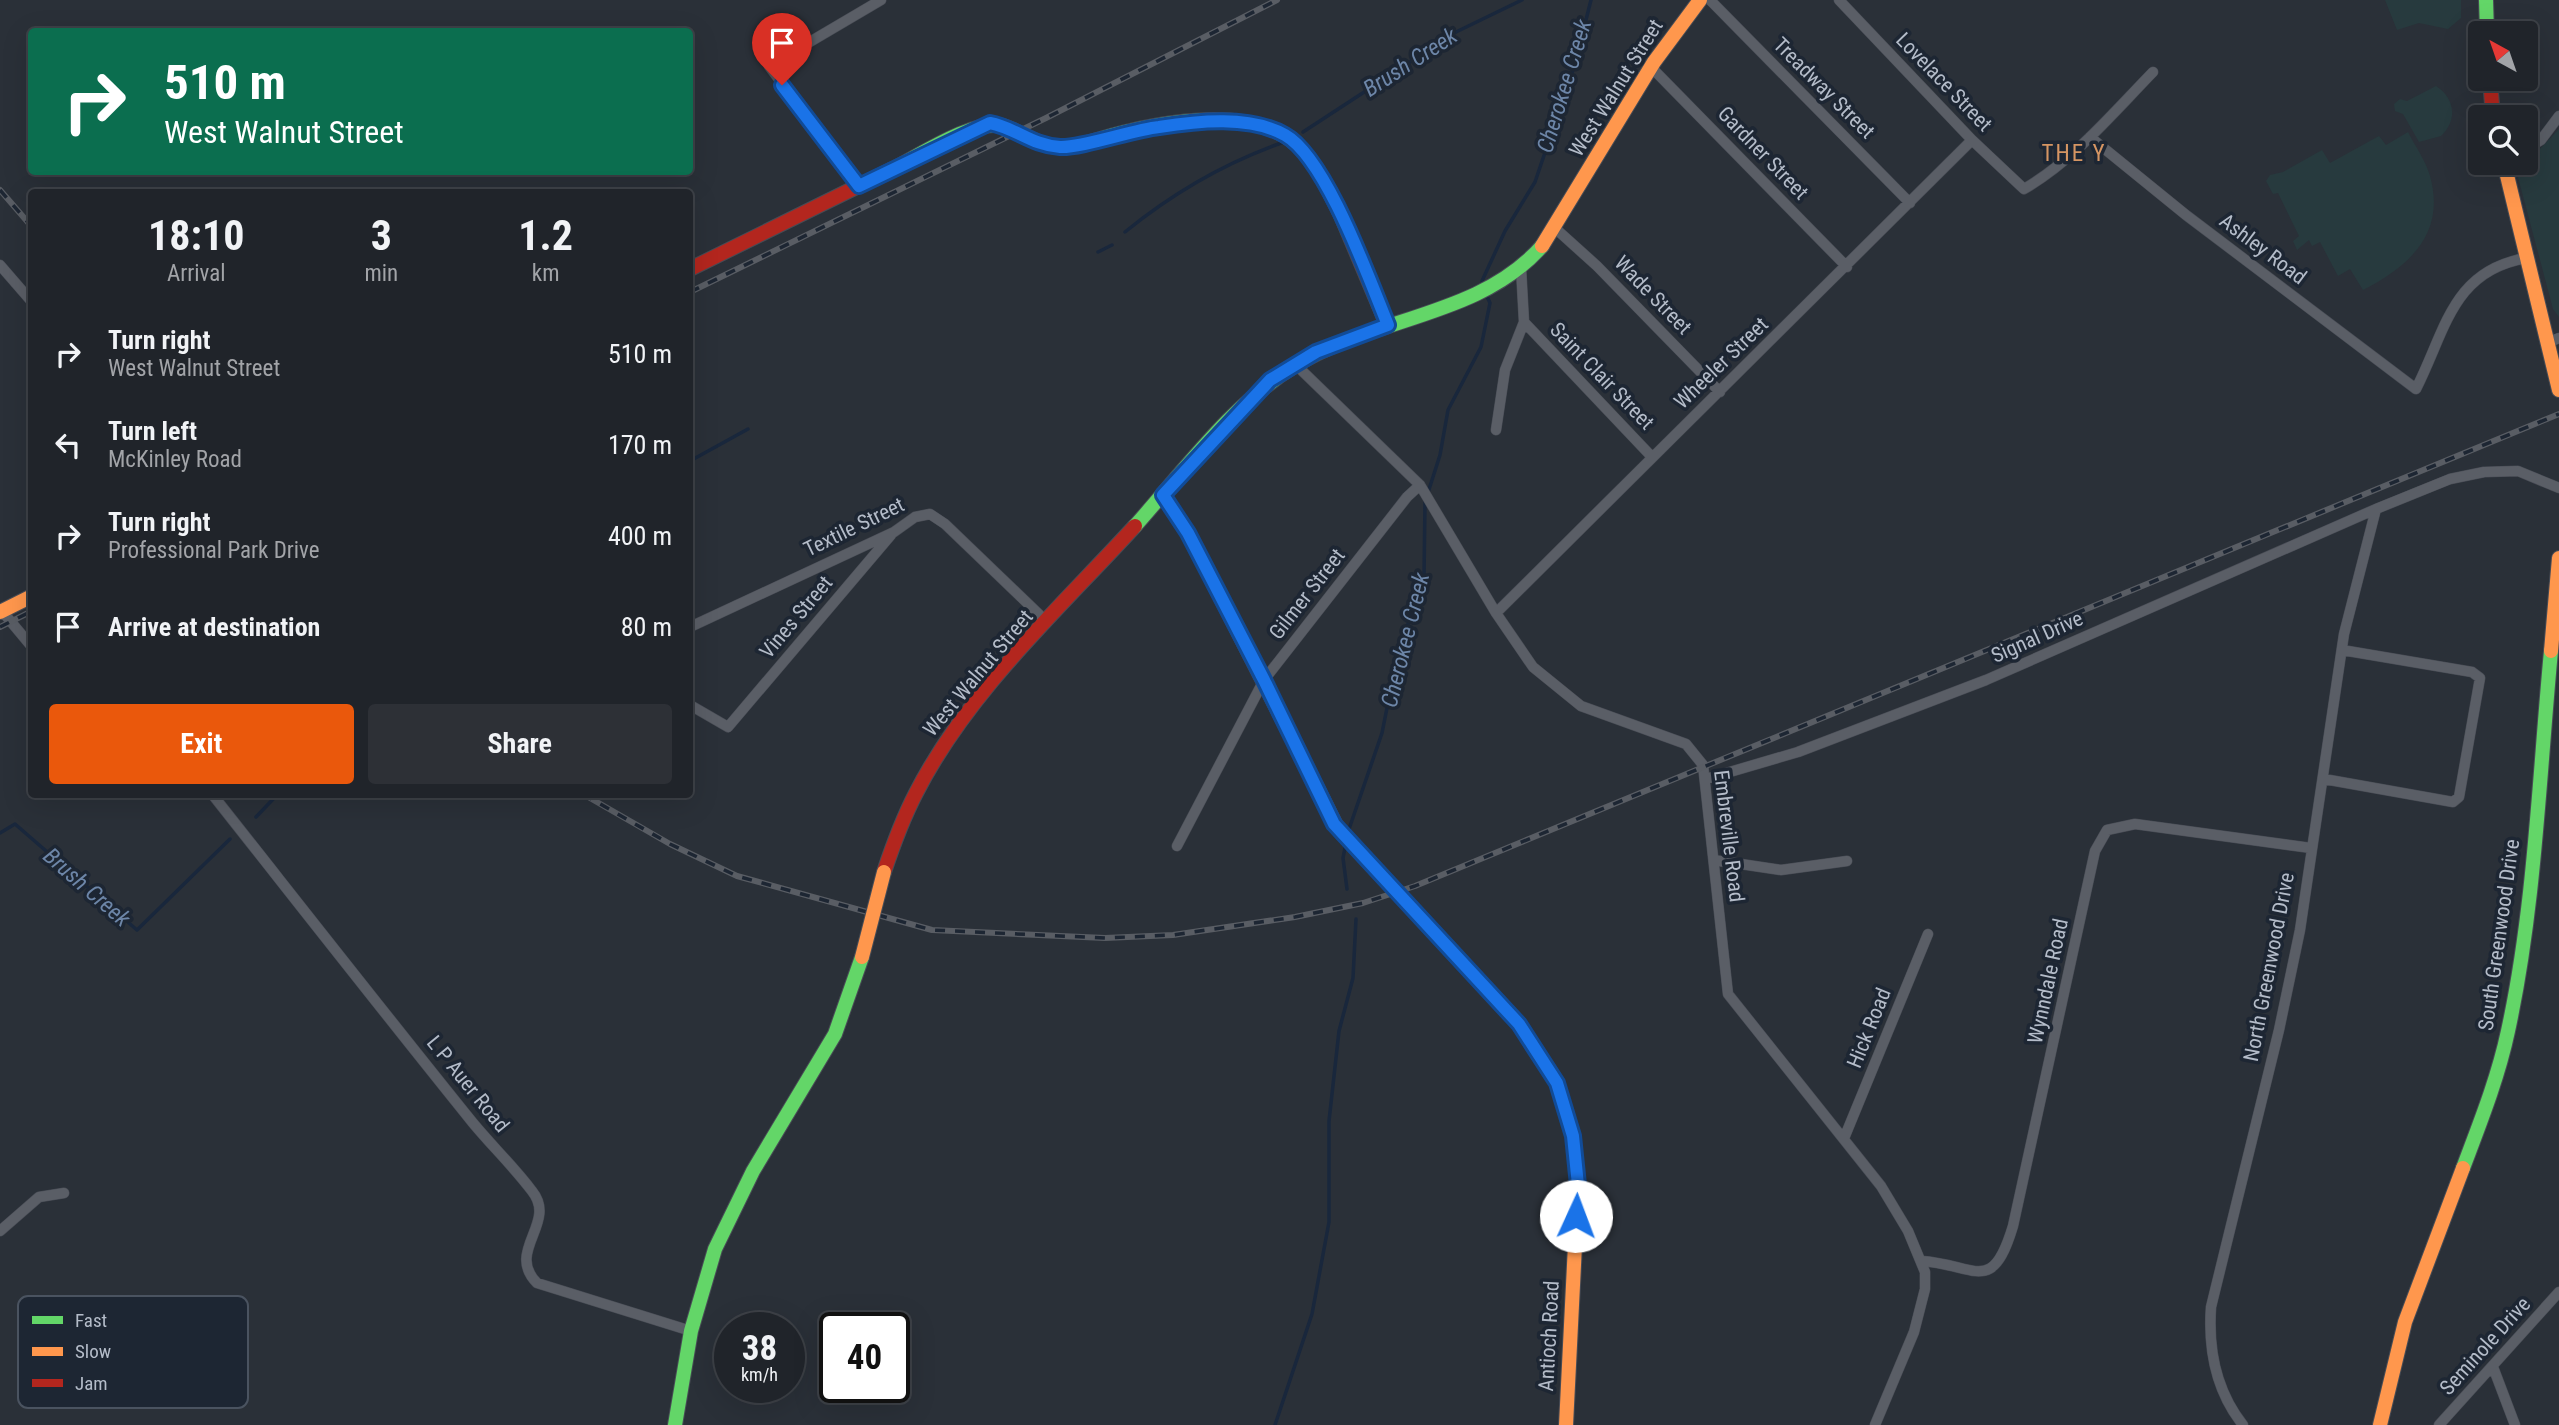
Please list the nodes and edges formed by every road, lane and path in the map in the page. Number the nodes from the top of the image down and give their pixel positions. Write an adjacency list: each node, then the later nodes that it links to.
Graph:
1 (881, 0): 14 (street)
2 (1700, 0): 7 (street, West Walnut Street)
3 (1710, 0): 15 (street, Treadway Street)
4 (1839, 0): 11 (street, Lovelace Street)
5 (2486, 0): 6 (street)
6 (2487, 21)
7 (1651, 67): 16 (street, West Walnut Street); 19 (street, Gardner Street)
8 (2153, 72): 10 (street)
9 (2559, 116): 12 (street)
10 (2090, 137): 11 (street, Lovelace Street); 17 (street, Ashley Road)
11 (1972, 140): 15 (street, Wheeler Street)
12 (2538, 141)
13 (2508, 175): 17 (street)
14 (859, 186): 20 (street); 24 (street)
15 (1910, 203): 19 (street, Wheeler Street)
16 (1556, 229): 21 (street, West Walnut Street); 28 (street, Wade Street)
17 (2526, 258): 25 (street)
18 (0, 265): 22 (street)
19 (1847, 267): 28 (street, Wheeler Street)
20 (693, 268)
21 (1521, 268): 23 (street); 24 (street, West Walnut Street)
22 (28, 297)
23 (1524, 322): 29 (street); 30 (street, Saint Clair Street)
24 (1388, 325): 26 (street, West Walnut Street)
25 (2554, 340): 27 (street)
26 (1296, 364): 32 (street, Embreville Road); 33 (street, West Walnut Street)
27 (2559, 390)
28 (1720, 392): 30 (street, Wheeler Street)
29 (1496, 430)
30 (1652, 457): 39 (street, Wheeler Street)
31 (2559, 488): 34 (street)
32 (1424, 492): 39 (street, Embreville Road); 44 (street, Gilmer Street)
33 (1163, 495): 40 (street, West Walnut Street); 44 (street, Antioch Road)
34 (2376, 509): 43 (street, North Greenwood Drive); 46 (street, Signal Drive)
35 (894, 532): 40 (street, Textile Street); 41 (street, Textile Street); 45 (street, Vines Street)
36 (2559, 558): 65 (street, South Greenwood Drive)
37 (28, 598): 38 (street)
38 (1, 611): 42 (street)
39 (1496, 614): 46 (street, Embreville Road)
40 (1047, 622): 59 (street, West Walnut Street, bridge)
41 (693, 626)
42 (28, 642)
43 (2342, 650): 47 (street, North Greenwood Drive); 47 (street)
44 (1264, 680): 49 (street, Gilmer Street); 62 (street, Antioch Road)
45 (693, 707)
46 (1706, 779): 51 (street, Embreville Road)
47 (2324, 779): 50 (street, North Greenwood Drive)
48 (215, 798): 59 (street, L P Auer Road)
49 (1177, 846)
50 (2311, 848): 57 (street, Wynndale Road); 64 (street, North Greenwood Drive)
51 (1714, 860): 52 (street); 54 (street, Embreville Road)
52 (1847, 861)
53 (1928, 934): 54 (street, Hick Road)
54 (1844, 1136): 57 (street, Embreville Road)
55 (64, 1194): 56 (street)
56 (0, 1231)
57 (1922, 1261): 63 (street, Embreville Road)
58 (2559, 1292): 60 (street, Seminole Drive)
59 (691, 1331): 61 (street, West Walnut Street)
60 (2493, 1367): 66 (street, Seminole Drive); 67 (street)
61 (675, 1425)
62 (1566, 1425)
63 (1875, 1425)
64 (2244, 1425)
65 (2380, 1425)
66 (2439, 1425)
67 (2515, 1425)

